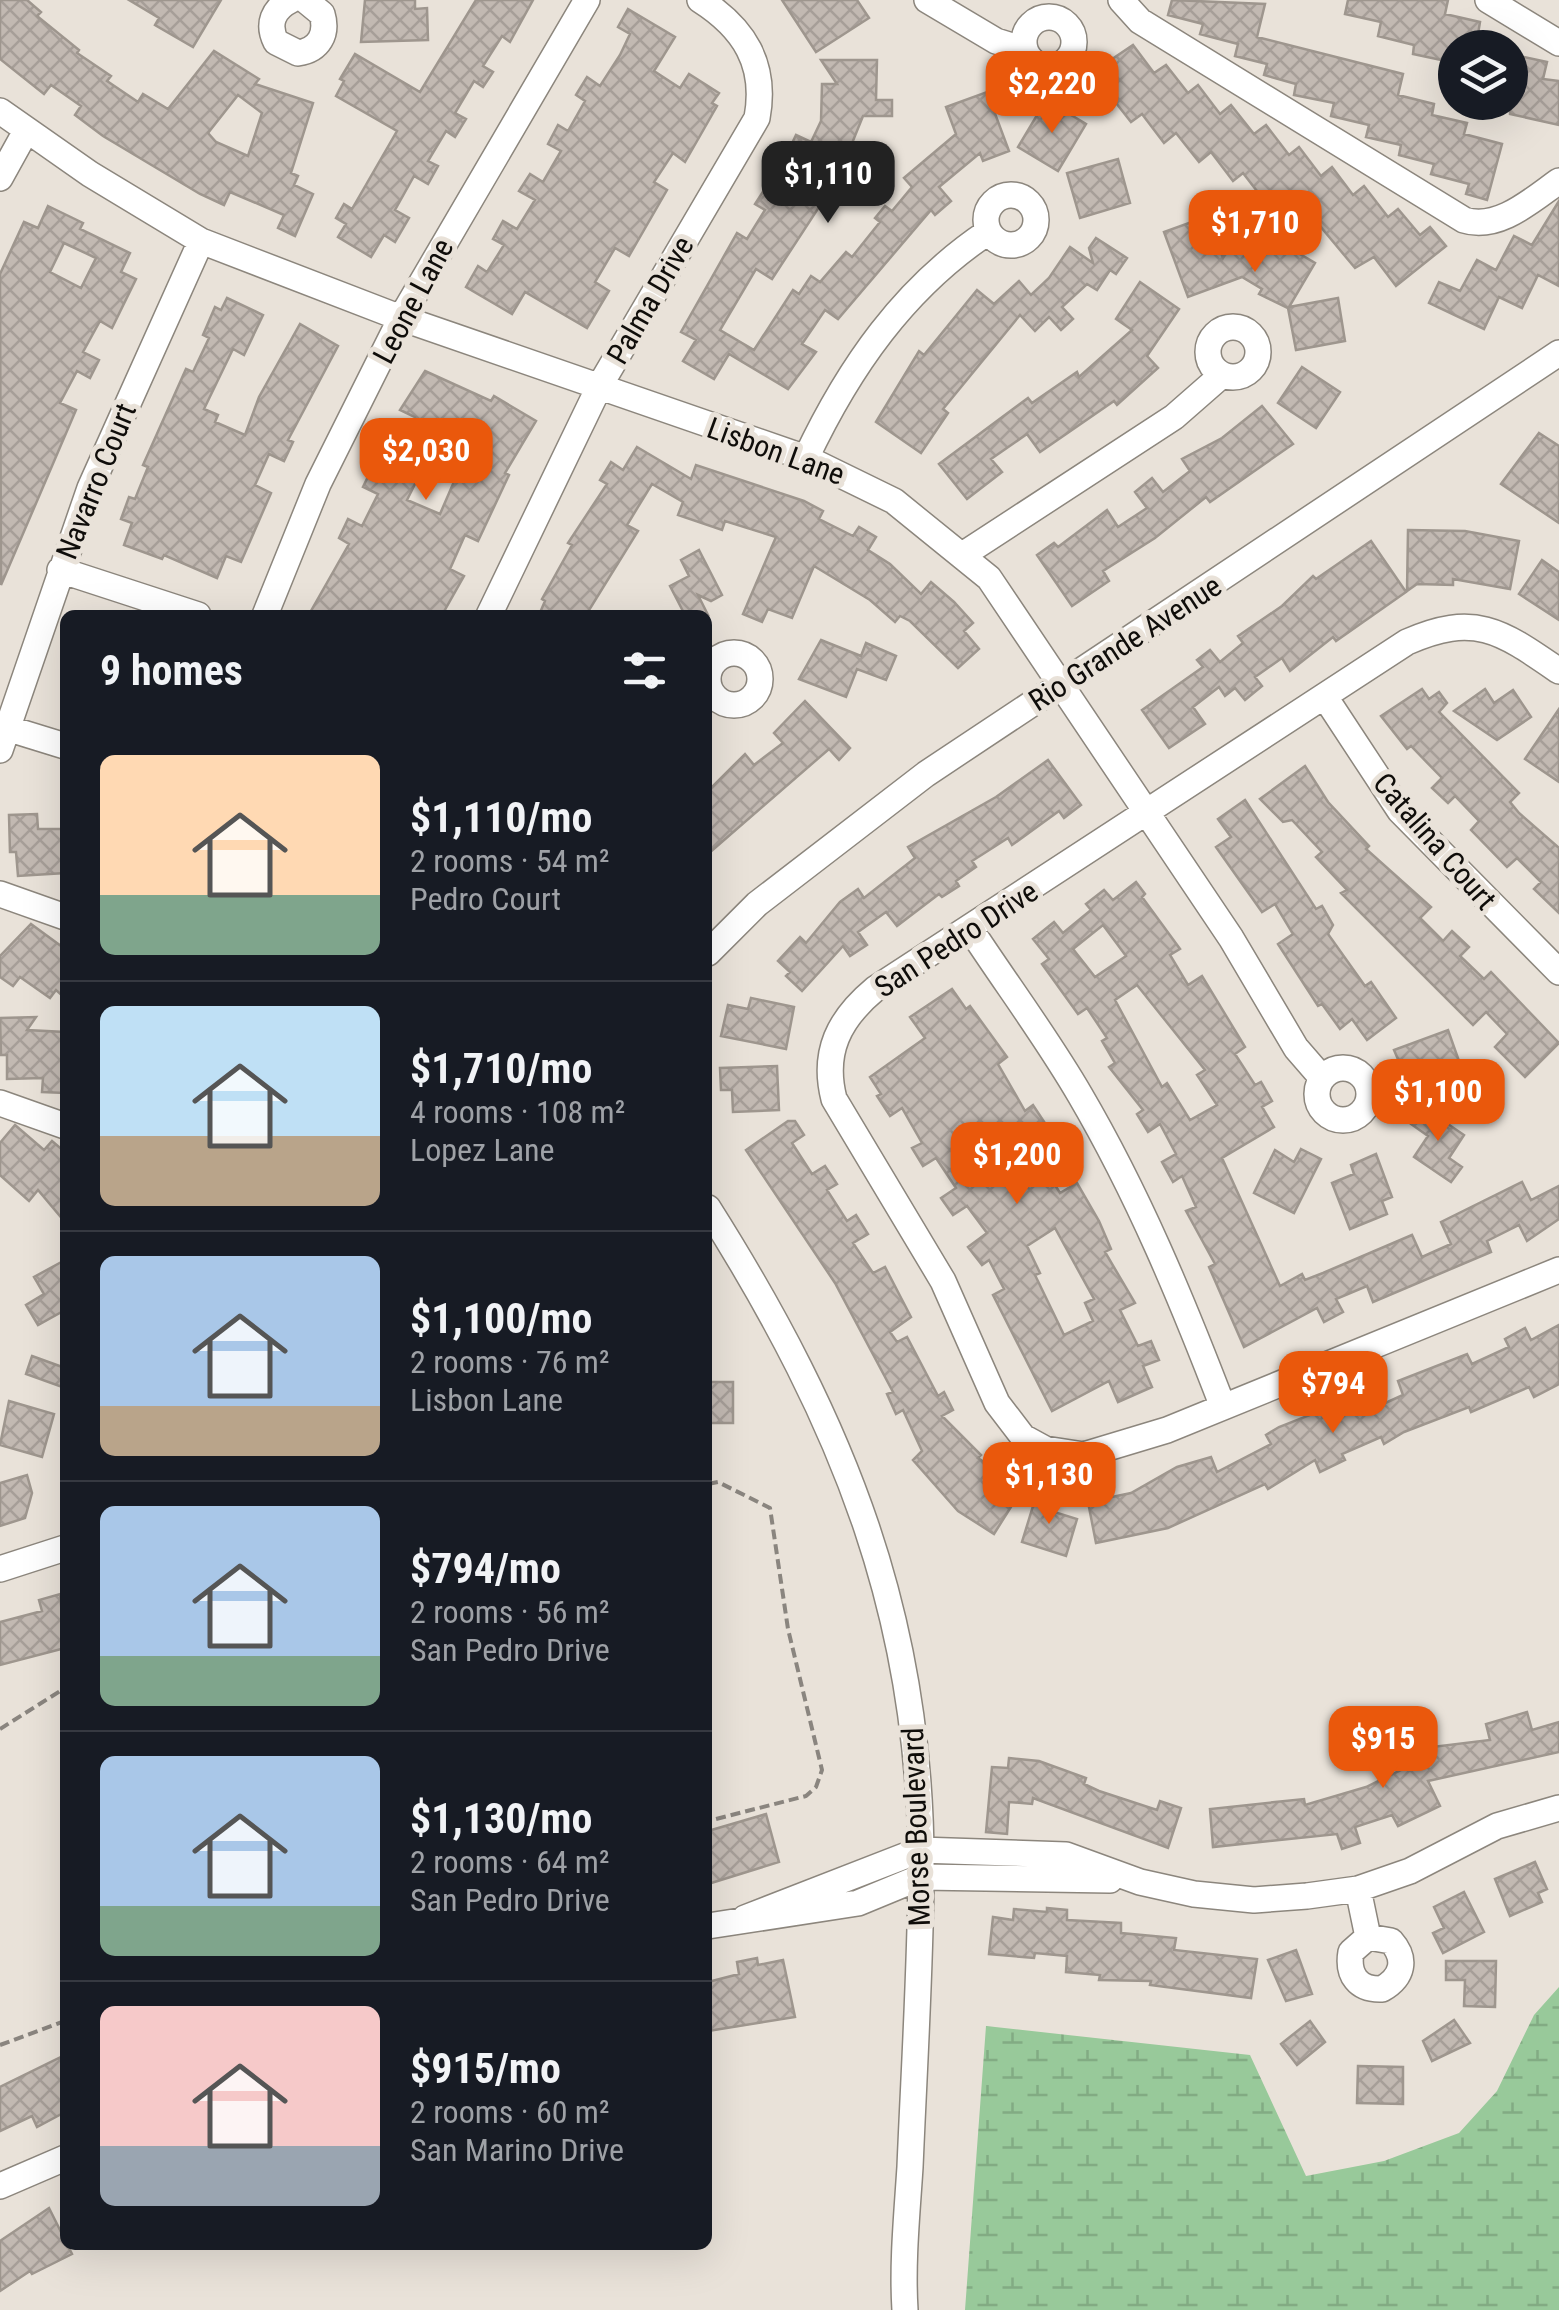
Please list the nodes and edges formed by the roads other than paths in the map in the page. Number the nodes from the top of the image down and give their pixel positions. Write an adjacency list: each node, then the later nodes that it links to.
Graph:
1 (587, 0): 14 (street, Leone Lane)
2 (700, 0): 17 (street, Palma Drive)
3 (926, 0): 7 (street)
4 (1120, 0): 11 (street)
5 (1488, 0): 6 (street)
6 (1559, 43)
7 (1025, 50)
8 (0, 111): 9 (street, Lisbon Lane)
9 (26, 131): 10 (street); 13 (street, Lisbon Lane)
10 (0, 178)
11 (1559, 181)
12 (988, 232): 18 (street)
13 (201, 242): 14 (street, Lisbon Lane); 20 (street, Navarro Court)
14 (401, 318): 17 (street, Lisbon Lane); 22 (street, Leone Lane)
15 (1559, 353): 25 (street, Rio Grande Avenue)
16 (1222, 375): 19 (street)
17 (599, 388): 18 (street, Lisbon Lane); 23 (street, Palma Drive)
18 (806, 458): 19 (street, Lisbon Lane)
19 (964, 554): 25 (street, Lisbon Lane)
20 (60, 570): 21 (street); 29 (street, Navarro Court)
21 (183, 610)
22 (267, 610)
23 (491, 610)
24 (1559, 671): 26 (street, San Pedro Drive)
25 (1061, 685): 31 (street, Lisbon Lane); 35 (street, Rio Grande Avenue)
26 (1325, 697): 31 (street, San Pedro Drive); 36 (street, Catalina Court)
27 (724, 703): 28 (street)
28 (712, 719)
29 (2, 734): 30 (street)
30 (60, 745)
31 (1149, 814): 34 (street, San Pedro Drive); 37 (street, Lisbon Lane)
32 (0, 894): 33 (street)
33 (60, 915)
34 (971, 930): 42 (street); 42 (street, San Pedro Drive)
35 (712, 949)
36 (1559, 972)
37 (1322, 1078)
38 (0, 1103): 39 (street)
39 (60, 1124)
40 (712, 1214): 46 (street, Morse Boulevard)
41 (1559, 1270): 42 (street, San Pedro Drive)
42 (1223, 1407)
43 (60, 1550): 44 (street)
44 (0, 1570)
45 (1559, 1808): 49 (street)
46 (920, 1850): 47 (street, Morse Boulevard); 48 (street); 50 (street)
47 (922, 1876): 48 (street); 50 (street); 55 (street, Morse Boulevard)
48 (1140, 1882): 49 (street)
49 (1358, 1889): 52 (street)
50 (745, 1918): 51 (street)
51 (712, 1925)
52 (1368, 1937)
53 (60, 2160): 54 (street)
54 (0, 2186)
55 (905, 2310)

